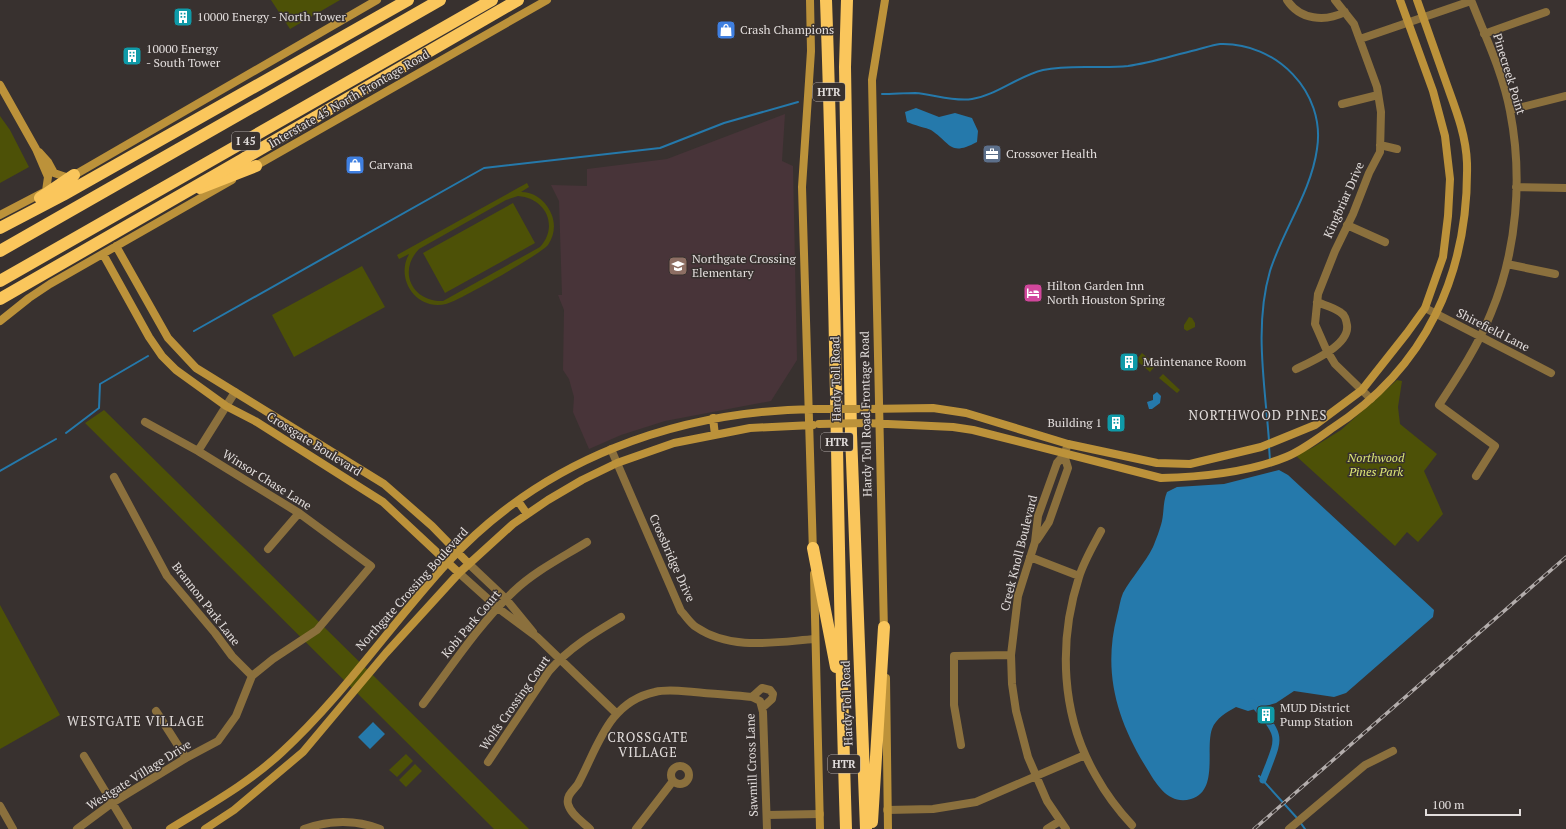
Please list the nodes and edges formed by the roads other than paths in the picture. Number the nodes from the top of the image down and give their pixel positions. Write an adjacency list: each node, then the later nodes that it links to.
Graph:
1 (377, 0): 33 (main road)
2 (408, 0): 42 (highway)
3 (440, 0): 45 (highway, I 45)
4 (492, 0): 49 (highway, I 45)
5 (518, 0): 51 (highway, bridge)
6 (547, 0): 32 (main road, Interstate 45 North Frontage Road)
7 (810, 0): 64 (main road)
8 (826, 0): 111 (highway, Hardy Toll Road / HTR)
9 (847, 0): 145 (highway, Hardy Toll Road / HTR)
10 (885, 0): 65 (main road, Hardy Toll Road Frontage Road)
11 (1287, 0): 16 (street)
12 (1335, 0): 16 (street, Kingbriar Drive)
13 (1400, 0): 19 (main road, Northgate Crossing Boulevard)
14 (1417, 0): 18 (main road, Northgate Crossing Boulevard)
15 (1471, 1): 18 (street); 20 (street, Pinecreek Point)
16 (1345, 12): 21 (street, Kingbriar Drive)
17 (1546, 12): 20 (street)
18 (1423, 18): 19 (street); 23 (main road, Northgate Crossing Boulevard)
19 (1408, 23): 21 (street); 24 (main road, Northgate Crossing Boulevard)
20 (1484, 34): 28 (street, Pinecreek Point)
21 (1360, 39): 25 (street, Kingbriar Drive)
22 (0, 85): 30 (main road)
23 (1447, 86): 24 (main road); 38 (main road, Northgate Crossing Boulevard)
24 (1433, 91): 37 (main road, Northgate Crossing Boulevard)
25 (1378, 95): 27 (street); 29 (street, Kingbriar Drive)
26 (1566, 96): 28 (street)
27 (1342, 104)
28 (1510, 110): 34 (street, Pinecreek Point)
29 (1380, 146): 31 (street); 41 (street, Kingbriar Drive)
30 (36, 149): 33 (main road); 36 (main road)
31 (1397, 149)
32 (256, 166): 44 (main road, Interstate 45 North Frontage Road); 50 (highway)
33 (71, 177): 36 (main road); 40 (highway)
34 (1516, 187): 35 (street); 47 (street, Pinecreek Point)
35 (1566, 188)
36 (46, 191): 39 (main road)
37 (1449, 198): 38 (main road); 53 (main road, Northgate Crossing Boulevard)
38 (1465, 198): 54 (main road, Northgate Crossing Boulevard)
39 (0, 215)
40 (0, 224)
41 (1347, 225): 43 (street); 52 (street, Kingbriar Drive)
42 (0, 228)
43 (1385, 242)
44 (116, 246): 46 (main road, Interstate 45 North Frontage Road); 61 (main road, Crossgate Boulevard)
45 (0, 251)
46 (103, 254): 55 (main road, Interstate 45 North Frontage Road); 63 (main road, Crossgate Boulevard)
47 (1506, 264): 48 (street); 56 (street, Pinecreek Point)
48 (1555, 274)
49 (0, 281)
50 (0, 295)
51 (0, 299)
52 (1317, 302): 57 (street, Kingbriar Drive); 57 (street)
53 (1425, 308): 54 (street, Shirefield Lane); 60 (main road, Northgate Crossing Boulevard)
54 (1436, 315): 56 (street, Shirefield Lane); 62 (main road, Northgate Crossing Boulevard)
55 (0, 321)
56 (1480, 336): 59 (street, Shirefield Lane); 80 (street, Pinecreek Point)
57 (1328, 353): 58 (street); 60 (street, Kingbriar Drive)
58 (1296, 368)
59 (1551, 373)
60 (1362, 390): 62 (street, Kingbriar Drive); 74 (main road, Northgate Crossing Boulevard)
61 (235, 392): 63 (street); 73 (main road, Crossgate Boulevard)
62 (1371, 399): 78 (main road, Northgate Crossing Boulevard)
63 (226, 406): 76 (street); 77 (main road, Crossgate Boulevard)
64 (813, 409): 65 (main road, Northgate Crossing Boulevard, bridge); 67 (main road, Northgate Crossing Boulevard); 70 (main road)
65 (878, 409): 66 (main road, Northgate Crossing Boulevard); 69 (main road, Hardy Toll Road Frontage Road)
66 (977, 415): 71 (main road); 74 (main road, Northgate Crossing Boulevard)
67 (713, 418): 72 (main road); 75 (main road, Northgate Crossing Boulevard)
68 (145, 422): 76 (street, Winsor Chase Lane)
69 (878, 424): 70 (main road, Northgate Crossing Boulevard, bridge); 71 (main road, Northgate Crossing Boulevard); 102 (main road, Hardy Toll Road Frontage Road)
70 (809, 425): 72 (main road, Northgate Crossing Boulevard); 90 (main road)
71 (973, 430): 78 (main road, Northgate Crossing Boulevard)
72 (715, 435): 79 (main road, Northgate Crossing Boulevard)
73 (314, 441): 77 (main road); 82 (main road, Crossgate Boulevard)
74 (1068, 444): 78 (street, Creek Knoll Boulevard)
75 (612, 449): 79 (street, Crossbridge Drive); 83 (main road, Northgate Crossing Boulevard)
76 (198, 451): 85 (street, Winsor Chase Lane)
77 (306, 453): 84 (main road, Crossgate Boulevard)
78 (1064, 455): 89 (street, Creek Knoll Boulevard); 89 (street)
79 (617, 463): 86 (main road, Northgate Crossing Boulevard); 104 (street, Crossbridge Drive)
80 (1476, 476)
81 (114, 477): 109 (street, Brannon Park Lane)
82 (391, 490): 84 (main road); 92 (main road, Crossgate Boulevard)
83 (518, 501): 86 (main road); 92 (main road, Northgate Crossing Boulevard)
84 (383, 502): 94 (main road, Crossgate Boulevard)
85 (299, 513): 91 (street); 96 (street, Winsor Chase Lane)
86 (527, 514): 95 (main road, Northgate Crossing Boulevard)
87 (1102, 531): 98 (street)
88 (587, 542): 99 (street, Kobi Park Court)
89 (1035, 542): 93 (street, Creek Knoll Boulevard)
90 (813, 548): 104 (main road); 111 (highway)
91 (268, 549)
92 (458, 552): 94 (main road, Northgate Crossing Boulevard); 95 (main road, Crossgate Boulevard)
93 (1030, 557): 98 (street); 107 (street, Creek Knoll Boulevard)
94 (448, 562): 97 (main road, Crossgate Boulevard); 105 (main road, Northgate Crossing Boulevard)
95 (469, 564): 97 (main road, Northgate Crossing Boulevard); 99 (street, Crossgate Boulevard)
96 (371, 566): 109 (street, Westgate Village Drive)
97 (459, 573): 100 (street, Crossgate Boulevard); 106 (main road, Northgate Crossing Boulevard)
98 (1079, 576): 120 (street)
99 (506, 599): 100 (street, Kobi Park Court); 103 (street, Crossgate Boulevard)
100 (498, 608): 103 (street, Crossgate Boulevard); 112 (street, Kobi Park Court)
101 (622, 617): 108 (street, Wolfs Crossing Court)
102 (884, 627): 128 (main road, Hardy Toll Road Frontage Road); 146 (highway)
103 (537, 637): 108 (street, Crossgate Boulevard)
104 (815, 639): 129 (main road)
105 (377, 646): 106 (main road); 116 (main road, Northgate Crossing Boulevard)
106 (386, 653): 119 (main road, Northgate Crossing Boulevard)
107 (1011, 655): 117 (street); 124 (street, Creek Knoll Boulevard)
108 (560, 659): 115 (street, Crossgate Boulevard); 123 (street, Wolfs Crossing Court)
109 (252, 676): 122 (street, Westgate Village Drive)
110 (752, 697): 113 (street); 113 (street); 115 (street)
111 (842, 699): 144 (highway, Hardy Toll Road / HTR)
112 (423, 704)
113 (761, 705): 130 (street, Sawmill Cross Lane)
114 (156, 711): 122 (street)
115 (616, 713): 140 (street)
116 (292, 743): 119 (main road); 136 (main road, Northgate Crossing Boulevard)
117 (961, 745)
118 (1392, 751): 150 (street)
119 (304, 752): 137 (main road, Northgate Crossing Boulevard)
120 (1085, 755): 124 (street); 132 (street)
121 (84, 756): 126 (street)
122 (186, 758): 126 (street, Westgate Village Drive)
123 (488, 762)
124 (1036, 776): 128 (street); 131 (street, Creek Knoll Boulevard)
125 (673, 780): 141 (street)
126 (112, 803): 134 (street, Westgate Village Drive); 135 (street)
127 (0, 806): 133 (street)
128 (887, 810): 147 (main road, Hardy Toll Road Frontage Road)
129 (820, 814): 130 (street); 143 (main road)
130 (767, 815): 142 (street, Sawmill Cross Lane)
131 (1060, 821): 148 (street); 149 (street, Creek Knoll Boulevard)
132 (1132, 825)
133 (13, 829)
134 (77, 829)
135 (128, 829)
136 (170, 829)
137 (205, 829)
138 (304, 829): 139 (street)
139 (380, 829)
140 (590, 829)
141 (636, 829)
142 (766, 829)
143 (820, 829)
144 (846, 829)
145 (866, 829)
146 (871, 829)
147 (888, 829)
148 (1047, 829)
149 (1066, 829)
150 (1289, 829)

